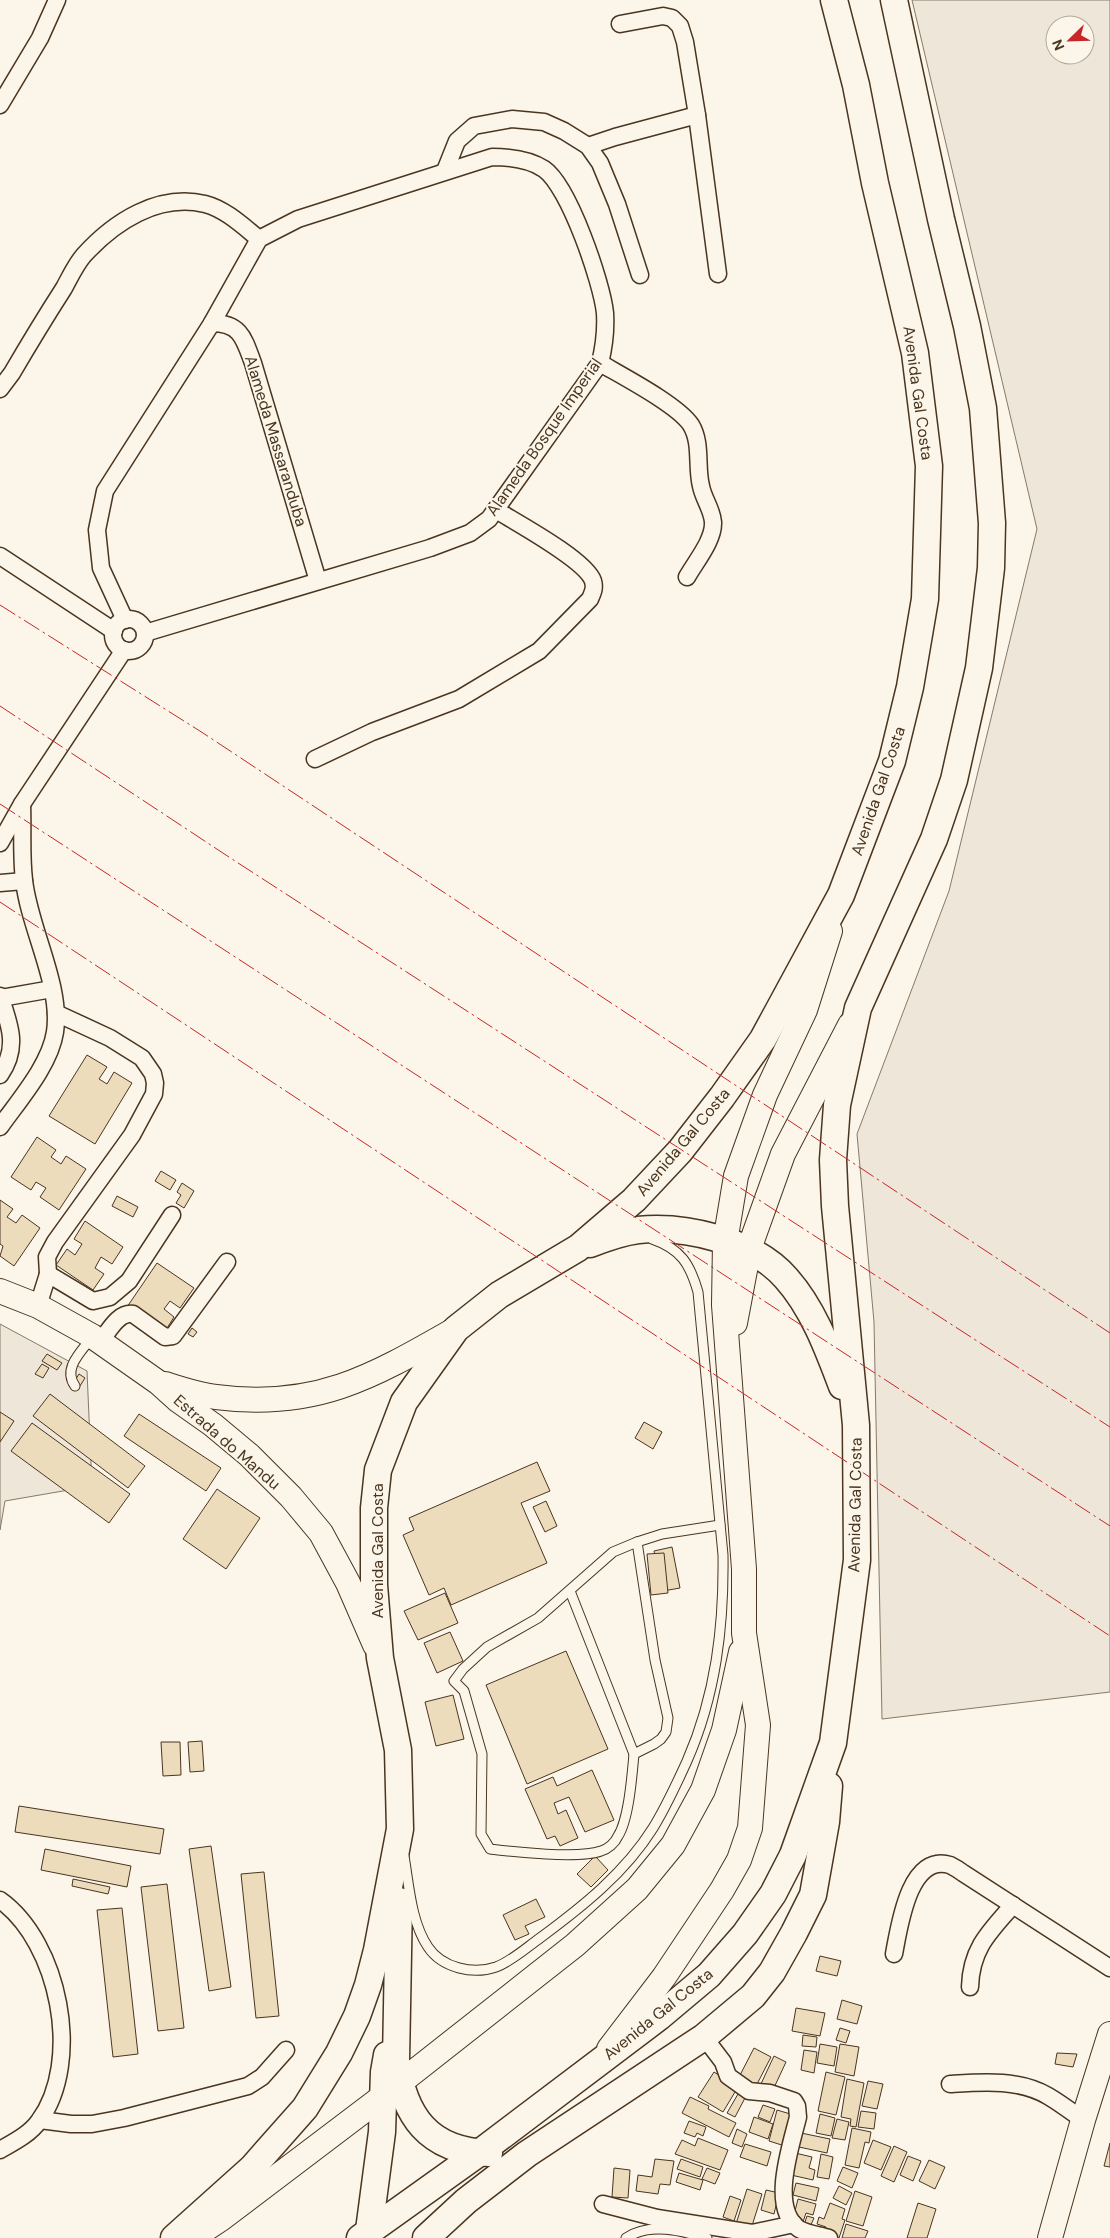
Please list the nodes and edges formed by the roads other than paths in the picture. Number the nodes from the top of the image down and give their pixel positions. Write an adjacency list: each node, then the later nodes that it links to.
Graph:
1 (57, 0): 5 (street)
2 (834, 0): 27 (main road, Avenida Gal Costa)
3 (894, 0): 30 (main road, Avenida Gal Costa)
4 (620, 24): 6 (street)
5 (0, 105)
6 (697, 115): 7 (street); 10 (street)
7 (588, 146): 8 (street); 11 (street)
8 (445, 171): 9 (street, Alameda Bosque Imperial); 13 (street, Alameda Bosque Imperial)
9 (259, 239): 12 (street); 14 (street)
10 (718, 274)
11 (640, 275)
12 (212, 323): 18 (street, Alameda Massaranduba); 19 (street)
13 (600, 363): 15 (street, Alameda Bosque Imperial); 17 (street)
14 (0, 389)
15 (496, 510): 18 (street, Alameda Bosque Imperial); 22 (street)
16 (0, 556): 19 (street)
17 (687, 577)
18 (318, 580): 20 (street, Alameda Bosque Imperial)
19 (119, 626): 20 (street); 21 (street)
20 (145, 633): 21 (street)
21 (124, 650): 23 (street)
22 (314, 758)
23 (22, 804): 24 (street); 25 (street)
24 (0, 843)
25 (24, 881): 26 (street); 28 (street)
26 (0, 884)
27 (841, 895): 36 (main road); 37 (main road, Avenida Gal Costa)
28 (52, 989): 29 (street); 31 (street)
29 (0, 997): 32 (street)
30 (858, 1008): 36 (main road); 46 (main road, Avenida Gal Costa)
31 (56, 1014): 33 (street); 39 (street)
32 (0, 1074)
33 (0, 1127)
34 (172, 1215): 39 (street)
35 (624, 1233): 36 (main road); 37 (main road); 47 (lane)
36 (737, 1245): 46 (main road); 50 (main road)
37 (578, 1248): 42 (main road, Avenida Gal Costa)
38 (227, 1262): 43 (street)
39 (48, 1274): 41 (street)
40 (0, 1290): 41 (main road, Estrada do Mandu)
41 (38, 1306): 43 (main road, Estrada do Mandu)
42 (456, 1329): 44 (main road, Estrada do Mandu); 51 (main road, Avenida Gal Costa)
43 (96, 1339): 44 (main road, Estrada do Mandu); 45 (lane)
44 (159, 1383): 51 (main road, Estrada do Mandu)
45 (76, 1386)
46 (856, 1425): 52 (main road, Avenida Gal Costa)
47 (720, 1525): 48 (lane); 54 (lane)
48 (637, 1542): 49 (lane); 53 (lane)
49 (570, 1591): 53 (lane); 53 (lane)
50 (744, 1633): 63 (main road); 65 (main road)
51 (380, 1658): 54 (main road, Avenida Gal Costa)
52 (833, 1743): 61 (main road); 63 (main road, Avenida Gal Costa)
53 (634, 1754)
54 (400, 1829): 65 (main road); 75 (main road, Avenida Gal Costa)
55 (0, 1900): 66 (street)
56 (1013, 1904): 57 (street); 58 (street); 59 (street)
57 (894, 1954)
58 (1110, 1968)
59 (970, 1987)
60 (1110, 2034): 67 (main road)
61 (704, 2037): 70 (main road); 72 (street)
62 (286, 2050): 66 (street)
63 (598, 2062): 69 (main road, Avenida Gal Costa)
64 (950, 2084): 67 (street)
65 (391, 2089): 69 (main road); 74 (main road); 76 (main road)
66 (40, 2120): 68 (street)
67 (1083, 2120): 80 (main road)
68 (0, 2150)
69 (479, 2152): 70 (main road); 74 (main road, Avenida Gal Costa)
70 (527, 2154): 73 (main road)
71 (603, 2204): 72 (street)
72 (794, 2224): 79 (street)
73 (430, 2235)
74 (366, 2236)
75 (174, 2238)
76 (192, 2238)
77 (626, 2238): 78 (lane)
78 (707, 2238)
79 (829, 2238)
80 (1050, 2238)

